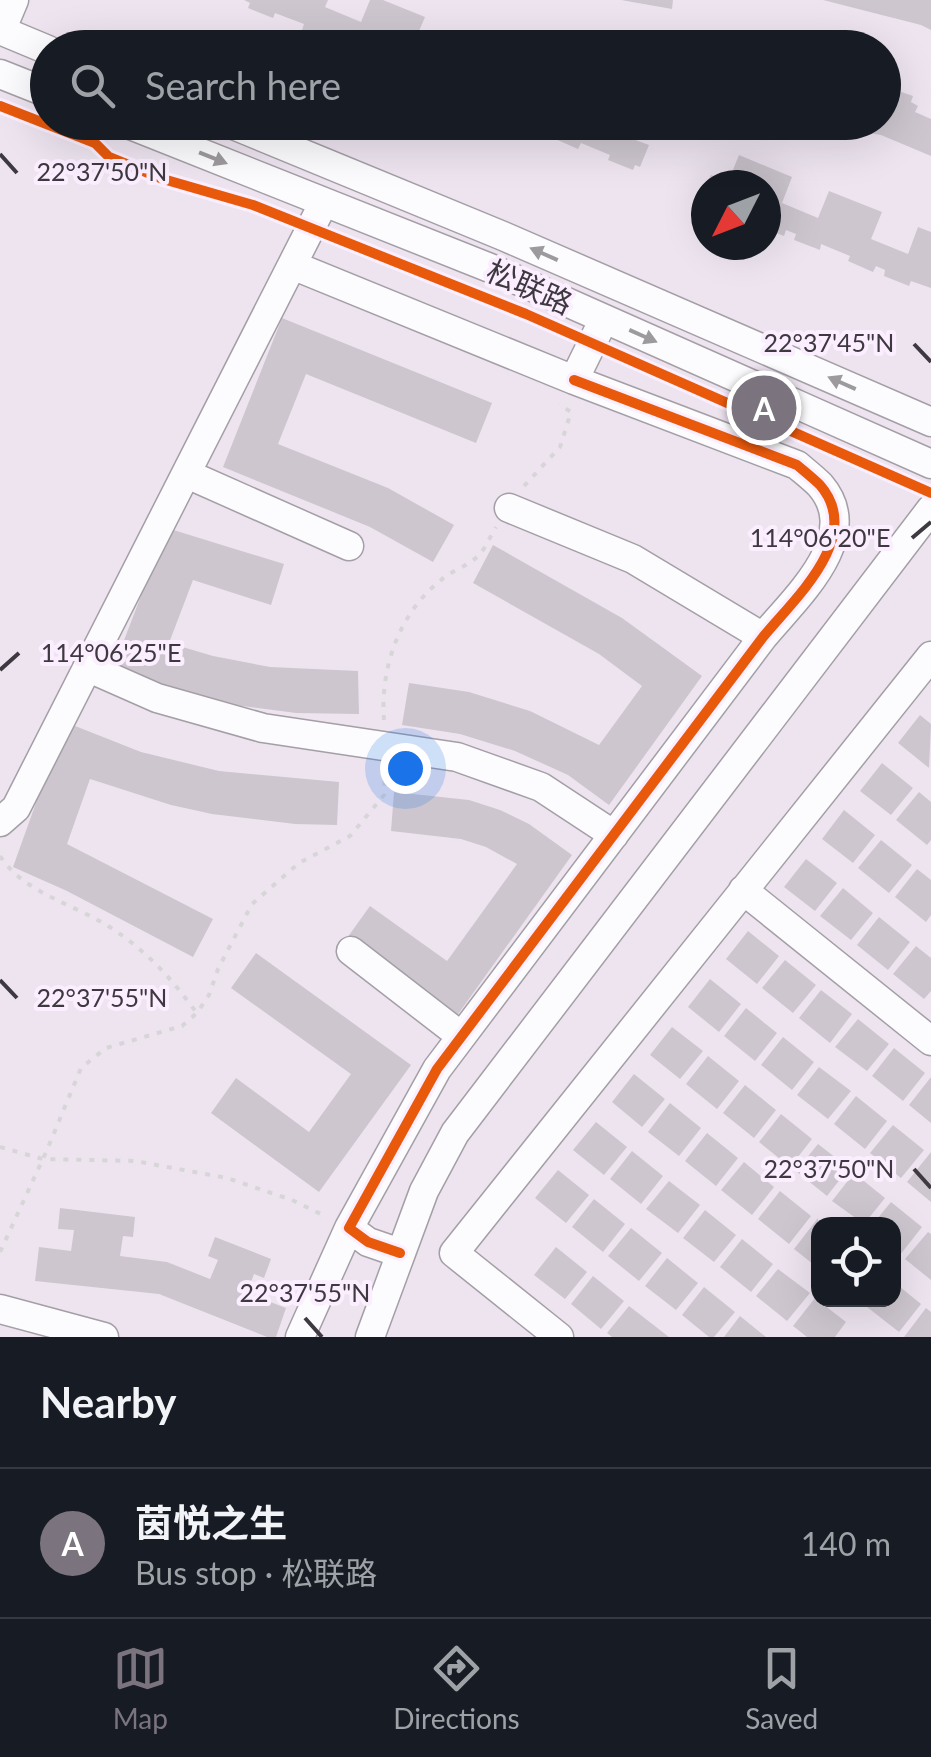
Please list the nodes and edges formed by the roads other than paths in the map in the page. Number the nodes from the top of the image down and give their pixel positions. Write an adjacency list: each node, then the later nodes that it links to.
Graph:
1 (14, 0): 2 (street)
2 (0, 31): 3 (street)
3 (30, 43)
4 (0, 74): 5 (street)
5 (30, 86)
6 (168, 140): 8 (street, 松联路, one-way to 8)
7 (270, 140): 12 (street, 松联路, one-way to 7)
8 (324, 202): 9 (street); 10 (street, 松联路)
9 (292, 266): 11 (street); 14 (street)
10 (604, 319): 11 (street); 13 (street, 松联路, one-way to 13)
11 (574, 380): 18 (street)
12 (931, 422)
13 (931, 464)
14 (187, 474): 17 (street); 20 (street)
15 (509, 508): 18 (street)
16 (931, 509): 28 (street)
17 (349, 546)
18 (763, 637): 22 (street)
19 (931, 656): 23 (street)
20 (89, 668): 21 (street); 22 (street)
21 (0, 822)
22 (614, 835): 25 (street)
23 (744, 890): 26 (street); 33 (street)
24 (351, 951): 25 (street)
25 (461, 1036): 27 (street)
26 (931, 1040)
27 (349, 1228): 28 (street); 31 (street)
28 (400, 1253): 32 (street)
29 (0, 1308): 30 (street)
30 (104, 1337)
31 (300, 1337)
32 (370, 1337)
33 (558, 1337)

